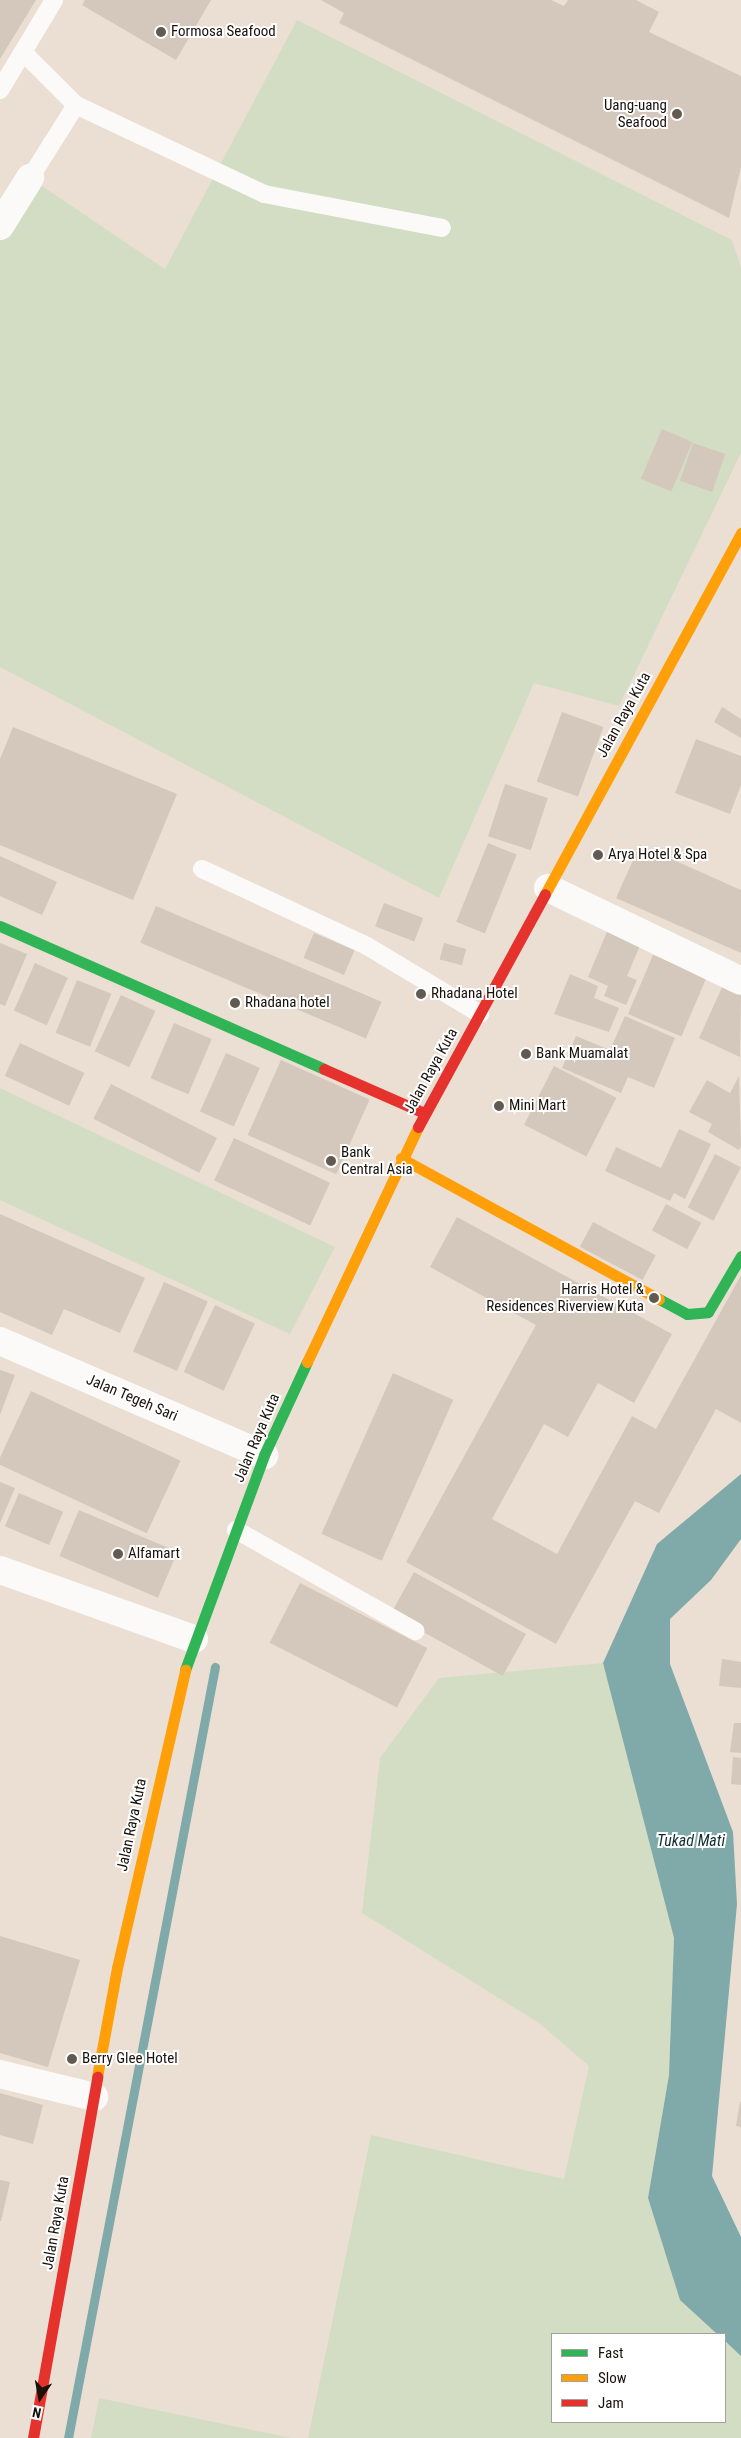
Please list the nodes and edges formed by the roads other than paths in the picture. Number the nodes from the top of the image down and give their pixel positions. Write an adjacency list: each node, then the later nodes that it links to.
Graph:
1 (54, 0): 2 (lane)
2 (23, 52): 3 (lane); 4 (lane)
3 (0, 90)
4 (76, 105): 5 (lane); 7 (lane)
5 (30, 178): 6 (street)
6 (0, 226)
7 (442, 228)
8 (741, 534): 10 (main road, Jalan Raya Kuta)
9 (202, 869): 13 (lane)
10 (548, 888): 12 (street); 13 (main road, Jalan Raya Kuta)
11 (0, 926): 14 (main road)
12 (741, 981)
13 (480, 1014): 14 (main road, Jalan Raya Kuta)
14 (424, 1113): 15 (main road, Jalan Raya Kuta)
15 (401, 1158): 16 (main road); 18 (main road, Jalan Raya Kuta)
16 (741, 1256)
17 (0, 1341): 18 (street, Jalan Tegeh Sari)
18 (264, 1455): 19 (main road, Jalan Raya Kuta)
19 (236, 1530): 21 (lane); 22 (main road, Jalan Raya Kuta)
20 (0, 1570): 22 (street)
21 (416, 1631)
22 (194, 1639): 24 (main road, Jalan Raya Kuta)
23 (0, 2074): 24 (street)
24 (94, 2097): 25 (main road, Jalan Raya Kuta)
25 (33, 2438)

